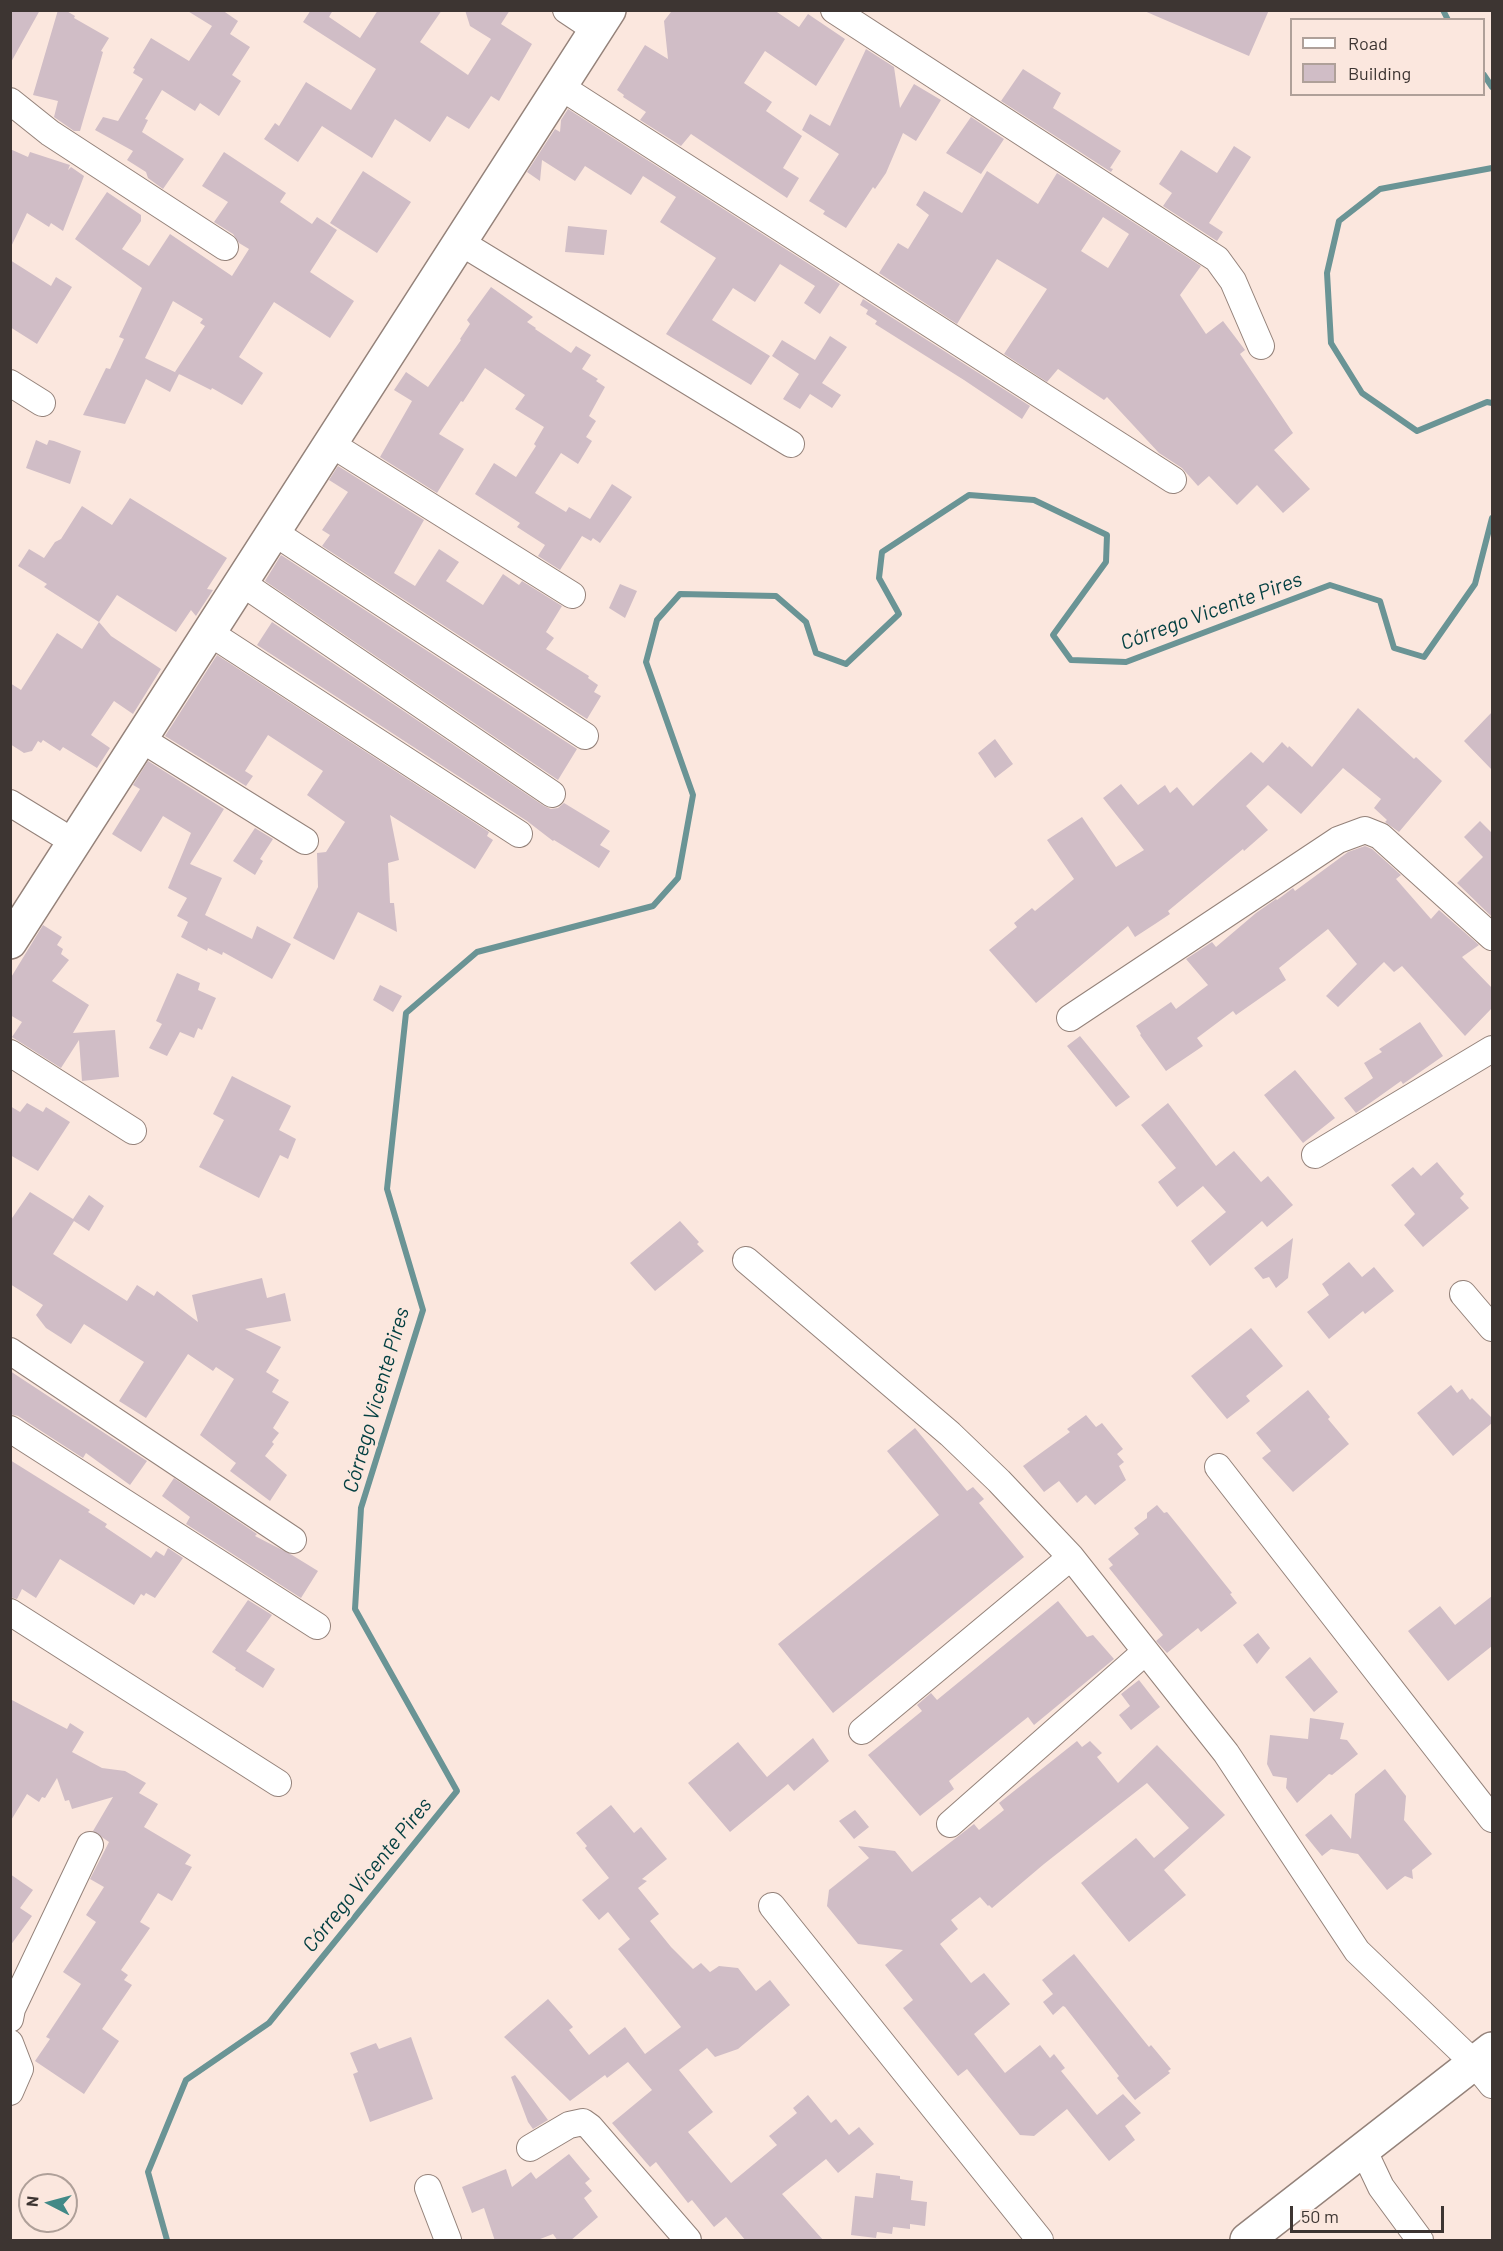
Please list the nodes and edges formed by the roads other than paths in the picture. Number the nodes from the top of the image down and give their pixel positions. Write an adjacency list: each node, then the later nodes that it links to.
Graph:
1 (566, 10): 3 (street)
2 (834, 10): 8 (street)
3 (603, 20): 4 (street)
4 (561, 87): 6 (street); 13 (street)
5 (10, 101): 7 (street)
6 (460, 242): 11 (street); 12 (street)
7 (225, 247)
8 (1261, 346)
9 (10, 382): 10 (street)
10 (42, 403)
11 (331, 444): 14 (street); 16 (street)
12 (791, 444)
13 (1173, 480)
14 (275, 533): 15 (street); 18 (street)
15 (242, 583): 17 (street); 20 (street)
16 (572, 595)
17 (210, 633): 19 (street); 23 (street)
18 (585, 736)
19 (141, 739): 24 (street); 26 (street)
20 (552, 794)
21 (10, 803): 22 (street)
22 (59, 833)
23 (519, 834)
24 (305, 841)
25 (1492, 937): 27 (street)
26 (10, 942)
27 (1070, 1018)
28 (1492, 1049): 31 (street)
29 (10, 1053): 30 (street)
30 (133, 1131)
31 (1316, 1155)
32 (746, 1260): 39 (street)
33 (1463, 1294): 34 (street)
34 (1492, 1328)
35 (10, 1351): 38 (street)
36 (10, 1429): 41 (street)
37 (1218, 1467): 45 (street)
38 (293, 1540)
39 (1071, 1557): 42 (street); 43 (street)
40 (10, 1612): 44 (street)
41 (317, 1626)
42 (1145, 1652): 46 (street); 51 (street)
43 (862, 1731)
44 (278, 1783)
45 (1492, 1819)
46 (950, 1824)
47 (90, 1845): 49 (street)
48 (771, 1906): 58 (street)
49 (10, 2019)
50 (10, 2043): 52 (street)
51 (1487, 2066): 54 (street)
52 (10, 2092)
53 (530, 2148): 57 (street)
54 (1363, 2149): 59 (street); 60 (street)
55 (428, 2188): 56 (street)
56 (448, 2241)
57 (688, 2241)
58 (1040, 2241)
59 (1247, 2241)
60 (1420, 2241)

